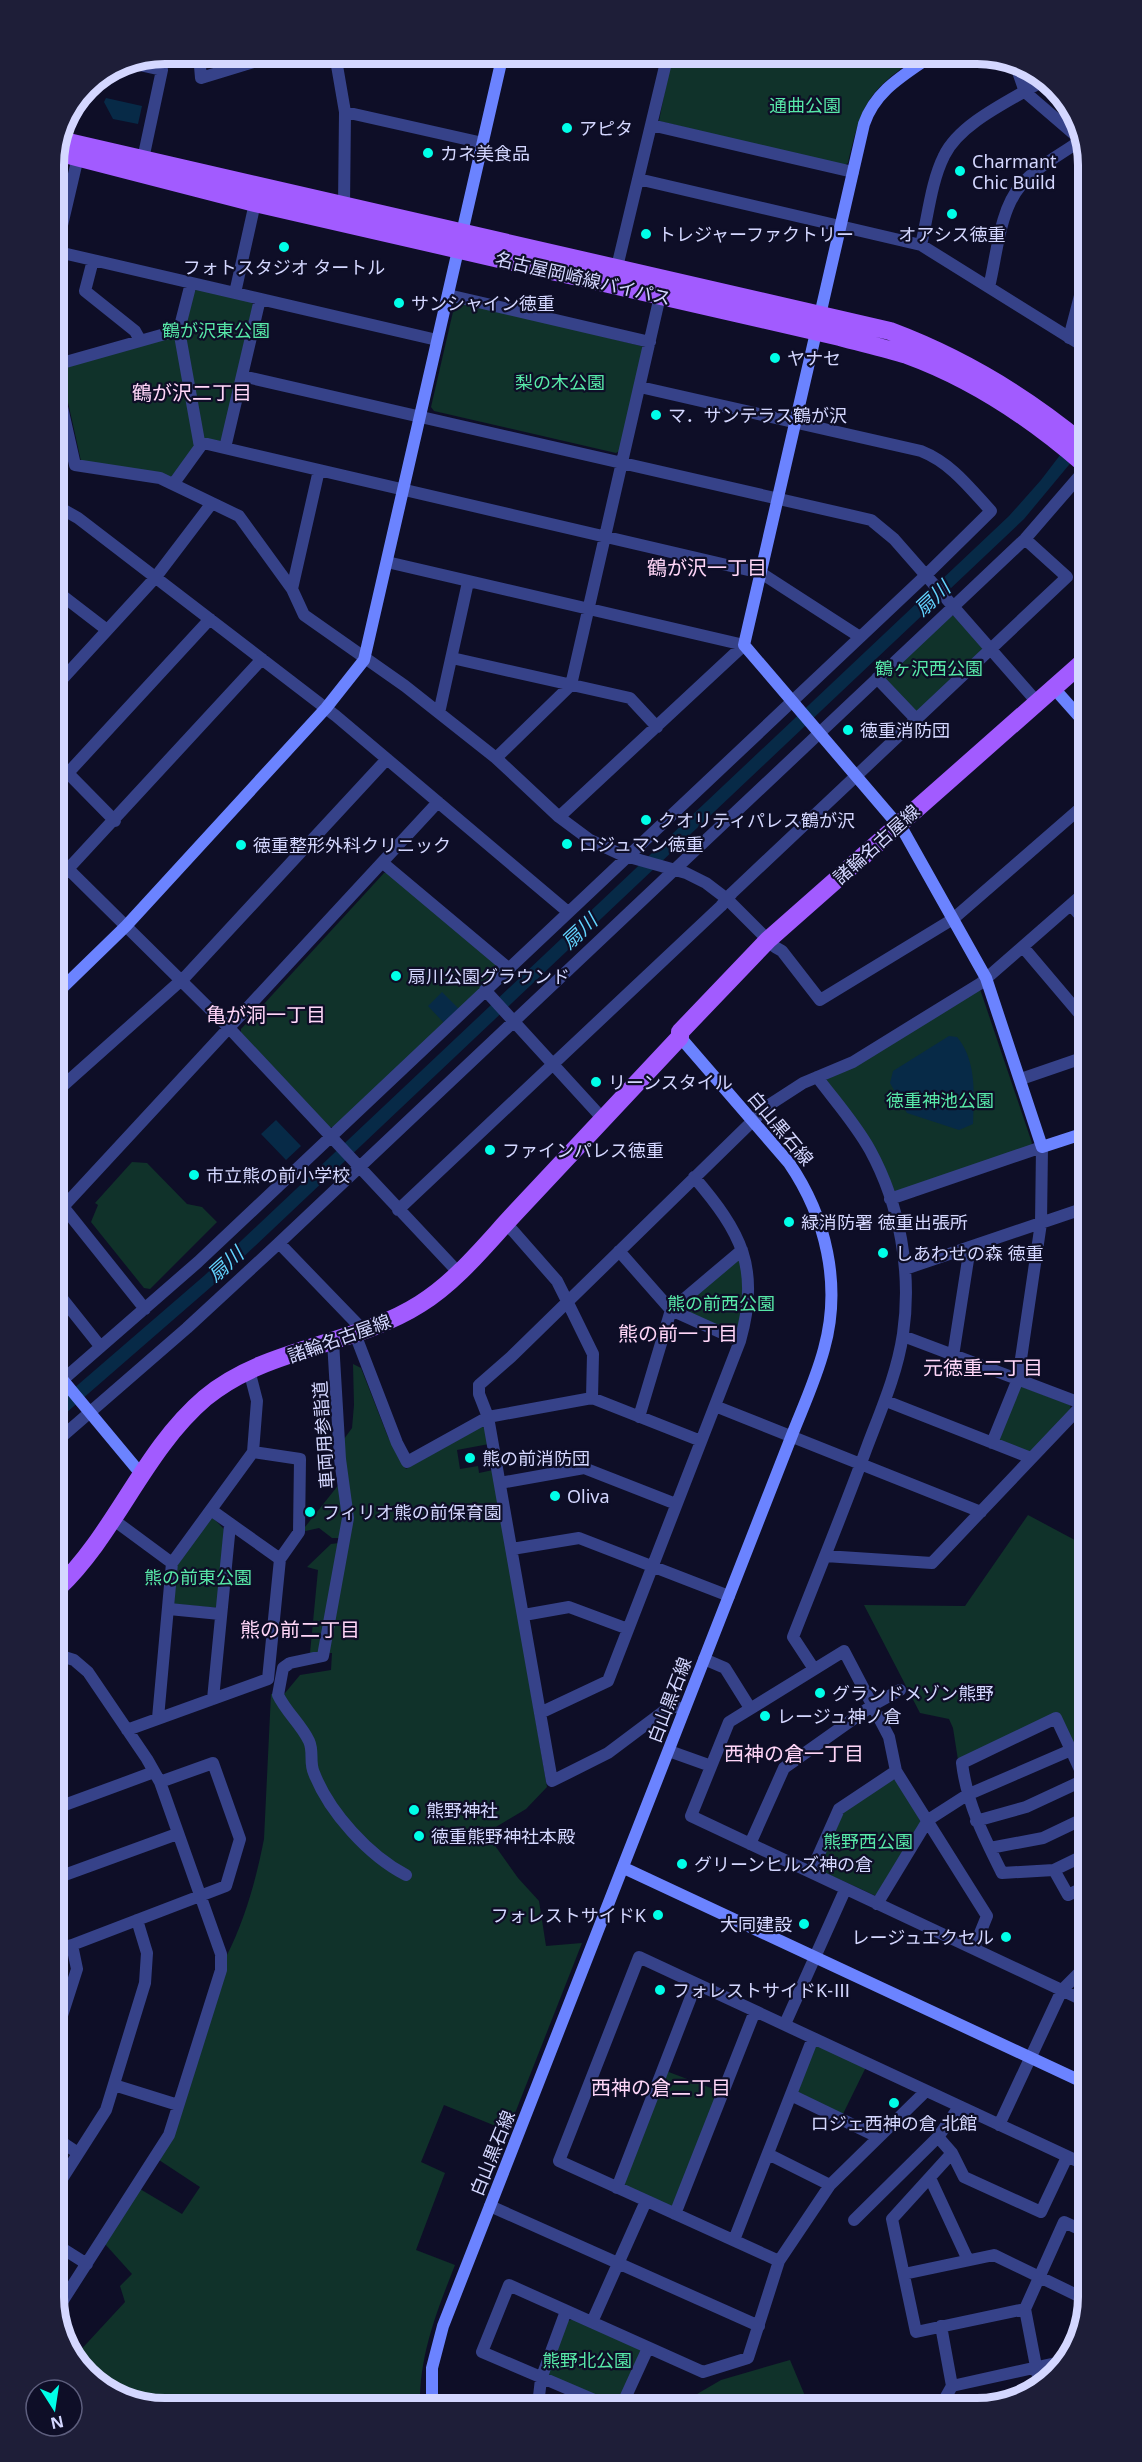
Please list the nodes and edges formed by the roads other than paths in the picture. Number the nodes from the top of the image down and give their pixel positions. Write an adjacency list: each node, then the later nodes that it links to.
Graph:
1 (200, 64): 2 (street)
2 (247, 64)
3 (337, 64): 11 (street)
4 (501, 64): 15 (street)
5 (665, 65): 12 (street)
6 (919, 65): 20 (street)
7 (145, 66): 19 (street)
8 (1019, 74): 10 (street)
9 (1037, 84): 10 (street)
10 (1025, 92): 13 (street); 27 (street)
11 (345, 112): 15 (street); 23 (street)
12 (651, 125): 20 (street); 21 (street)
13 (1071, 131)
14 (68, 142): 19 (main road, 名古屋岡崎線バイパス)
15 (483, 143): 26 (street)
16 (1076, 145): 32 (street)
17 (66, 154): 18 (main road, 名古屋岡崎線バイパス)
18 (78, 157): 22 (main road, 名古屋岡崎線バイパス); 24 (street)
19 (143, 159): 23 (main road, 名古屋岡崎線バイパス)
20 (853, 172): 25 (street)
21 (638, 179): 25 (street); 30 (street)
22 (255, 203): 26 (main road, 名古屋岡崎線バイパス); 33 (street)
23 (344, 205): 26 (main road, 名古屋岡崎線バイパス)
24 (65, 210)
25 (841, 226): 27 (street); 38 (street)
26 (461, 241): 30 (main road, 名古屋岡崎線バイパス); 34 (street); 35 (main road, 名古屋岡崎線バイパス)
27 (921, 244): 32 (street)
28 (65, 253): 29 (street)
29 (93, 260): 31 (street); 41 (street)
30 (617, 267): 38 (main road, 名古屋岡崎線バイパス)
31 (191, 283): 33 (street); 39 (street)
32 (989, 287): 40 (street)
33 (235, 293): 36 (street)
34 (448, 295): 42 (street); 43 (street)
35 (660, 296): 38 (main road, 名古屋岡崎線バイパス); 43 (street)
36 (260, 299): 42 (street); 46 (street)
37 (1078, 303): 40 (street)
38 (819, 323): 49 (street); 50 (main road, 名古屋岡崎線バイパス)
39 (179, 330): 41 (street); 52 (street)
40 (1069, 338): 44 (street)
41 (140, 340): 45 (street)
42 (437, 340): 48 (street)
43 (650, 342): 47 (street)
44 (1078, 343)
45 (65, 362)
46 (242, 375): 48 (street); 54 (street)
47 (640, 387): 49 (street); 56 (street)
48 (420, 416): 56 (street); 60 (street)
49 (796, 422): 61 (street); 69 (street)
50 (1058, 433): 53 (main road, 名古屋岡崎線バイパス); 55 (main road, 名古屋岡崎線バイパス)
51 (65, 434): 59 (street)
52 (199, 442): 54 (street); 59 (street)
53 (1078, 442)
54 (225, 448): 57 (street)
55 (1078, 456)
56 (623, 463): 61 (street); 64 (street)
57 (320, 470): 60 (street); 71 (street)
58 (1078, 478): 65 (street)
59 (174, 483): 62 (street)
60 (403, 490): 64 (street); 66 (street)
61 (777, 498): 67 (street); 69 (street)
62 (212, 503): 68 (street); 71 (street)
63 (65, 511): 68 (street)
64 (605, 536): 67 (street); 74 (street)
65 (1025, 539): 73 (street); 79 (street)
66 (387, 562): 70 (street); 82 (street)
67 (760, 573): 77 (street); 78 (street)
68 (155, 578): 75 (street); 76 (street)
69 (930, 580): 73 (street); 77 (street)
70 (468, 582): 74 (street); 80 (street)
71 (292, 589): 82 (street)
72 (65, 598): 76 (street)
73 (953, 607): 79 (street); 85 (street)
74 (589, 609): 78 (street); 87 (street)
75 (210, 619): 81 (street); 100 (street)
76 (107, 630): 84 (street)
77 (860, 637): 90 (street)
78 (744, 645): 90 (street); 95 (street)
79 (991, 650): 89 (street); 94 (street)
80 (452, 658): 87 (street); 92 (street)
81 (262, 659): 91 (street); 105 (street)
82 (364, 660): 91 (street); 92 (street)
83 (1078, 666): 89 (main road, 諸輪名古屋線)
84 (65, 673)
85 (877, 678): 94 (street); 96 (street)
86 (1078, 679): 88 (main road, 諸輪名古屋線)
87 (571, 685): 95 (street); 97 (street)
88 (1060, 695): 93 (street); 106 (main road, 諸輪名古屋線)
89 (1037, 702): 106 (main road, 諸輪名古屋線)
90 (796, 705): 96 (street); 107 (street)
91 (326, 708): 98 (street); 119 (street)
92 (439, 714): 97 (street)
93 (1078, 715)
94 (916, 719): 101 (street)
95 (657, 727): 104 (street)
96 (816, 729): 101 (street); 110 (street)
97 (496, 758): 104 (street)
98 (387, 759): 102 (street); 124 (street)
99 (65, 770): 100 (street)
100 (68, 773): 105 (street)
101 (857, 776): 106 (street); 113 (street)
102 (438, 802): 108 (street); 116 (street)
103 (1078, 810): 118 (street)
104 (560, 817): 107 (street)
105 (115, 821): 111 (street)
106 (901, 828): 118 (street); 120 (main road, 諸輪名古屋線)
107 (628, 854): 110 (street); 116 (street)
108 (383, 863): 122 (street); 129 (street)
109 (65, 866): 111 (street)
110 (675, 869): 113 (street); 128 (street)
111 (69, 870): 112 (street); 119 (street)
112 (65, 874)
113 (727, 899): 120 (street); 132 (street)
114 (1078, 899): 115 (street)
115 (1071, 905): 117 (street); 121 (street)
116 (568, 912): 122 (street)
117 (1078, 913)
118 (953, 919): 120 (street); 123 (street)
119 (126, 926): 124 (street); 125 (street)
120 (772, 944): 130 (main road, 諸輪名古屋線)
121 (1023, 947): 123 (street); 127 (street)
122 (508, 968): 126 (street)
123 (986, 978): 133 (street); 134 (street)
124 (181, 980): 129 (street); 135 (street)
125 (65, 986)
126 (489, 995): 128 (street); 139 (street)
127 (1078, 1011)
128 (509, 1017): 132 (street); 141 (street)
129 (230, 1029): 139 (street); 143 (street)
130 (680, 1037): 136 (main road, 諸輪名古屋線); 137 (street, 白山黒石線)
131 (1078, 1060): 134 (street)
132 (553, 1066): 136 (street); 146 (street)
133 (817, 1077): 137 (street); 144 (street)
134 (1021, 1079): 140 (street)
135 (65, 1084)
136 (603, 1119): 148 (main road, 諸輪名古屋線)
137 (752, 1120): 142 (street); 179 (street, 白山黒石線)
138 (1078, 1135): 140 (street)
139 (334, 1140): 141 (street); 158 (street)
140 (1042, 1147): 144 (street); 149 (street)
141 (355, 1163): 146 (street); 150 (street)
142 (694, 1177): 152 (street); 153 (street)
143 (65, 1198)
144 (890, 1198): 154 (street)
145 (65, 1209): 158 (street)
146 (398, 1210): 155 (street)
147 (1078, 1210): 149 (street)
148 (506, 1223): 155 (main road, 諸輪名古屋線); 157 (street)
149 (1041, 1223): 151 (street); 168 (street)
150 (279, 1243): 160 (street); 174 (street)
151 (969, 1247): 154 (street); 165 (street)
152 (742, 1250): 159 (street); 163 (street)
153 (619, 1251): 157 (street); 159 (street)
154 (905, 1269): 161 (street)
155 (458, 1272): 160 (main road, 諸輪名古屋線)
156 (64, 1301): 164 (street)
157 (567, 1301): 170 (street); 176 (street)
158 (145, 1309): 164 (street)
159 (671, 1310): 163 (street); 177 (street)
160 (359, 1333): 162 (main road, 諸輪名古屋線); 176 (street)
161 (903, 1336): 165 (street); 171 (street)
162 (333, 1341): 166 (main road, 諸輪名古屋線); 234 (street, 車両用参詣道)
163 (740, 1341): 173 (street)
164 (100, 1346): 167 (street)
165 (953, 1356): 168 (street)
166 (249, 1370): 182 (street); 185 (main road, 諸輪名古屋線)
167 (64, 1379)
168 (1018, 1379): 172 (street); 181 (street)
169 (64, 1384): 174 (street)
170 (592, 1398): 176 (street); 177 (street)
171 (885, 1401): 181 (street); 184 (street)
172 (1078, 1402)
173 (715, 1406): 179 (street); 180 (street)
174 (85, 1407): 178 (street); 185 (street)
175 (1078, 1409): 183 (street)
176 (488, 1417): 186 (street)
177 (639, 1417): 180 (street)
178 (64, 1432)
179 (792, 1435): 184 (street); 198 (street, 白山黒石線)
180 (701, 1441): 187 (street)
181 (992, 1443): 183 (street)
182 (253, 1452): 188 (street); 194 (street)
183 (1031, 1458): 189 (street)
184 (861, 1464): 189 (street); 193 (street)
185 (141, 1474): 190 (main road, 諸輪名古屋線)
186 (500, 1483): 187 (street); 192 (street)
187 (676, 1503): 196 (street)
188 (211, 1510): 191 (street); 195 (street)
189 (981, 1512): 193 (street)
190 (111, 1518): 195 (street); 197 (main road, 諸輪名古屋線)
191 (230, 1525): 194 (street); 200 (street)
192 (512, 1548): 196 (street); 201 (street)
193 (825, 1556): 205 (street)
194 (280, 1559): 207 (street)
195 (172, 1563): 199 (street)
196 (652, 1566): 198 (street); 202 (street)
197 (64, 1581)
198 (729, 1596): 204 (street, 白山黒石線)
199 (169, 1609): 200 (street); 212 (street)
200 (220, 1614): 207 (street)
201 (524, 1615): 202 (street); 211 (street)
202 (628, 1629): 211 (street)
203 (64, 1657): 213 (street)
204 (704, 1659): 209 (street); 210 (street, 白山黒石線)
205 (814, 1669): 208 (street); 209 (street)
206 (900, 1690): 208 (street)
207 (213, 1699): 212 (street)
208 (873, 1705): 218 (street); 227 (street)
209 (750, 1708): 216 (street)
210 (684, 1710): 211 (street); 215 (street, 白山黒石線)
211 (540, 1713)
212 (158, 1718): 213 (street)
213 (127, 1730): 219 (street)
214 (1071, 1750): 217 (street); 221 (street); 221 (street)
215 (669, 1751): 216 (street); 230 (street, 白山黒石線)
216 (711, 1766): 227 (street)
217 (1078, 1766)
218 (896, 1771): 223 (street); 232 (street)
219 (157, 1777): 222 (street); 226 (street); 237 (street)
220 (1078, 1785): 224 (street)
221 (967, 1795): 223 (street); 224 (street)
222 (64, 1805)
223 (928, 1820): 238 (street); 242 (street)
224 (976, 1821): 228 (street)
225 (1078, 1821): 228 (street)
226 (177, 1834): 233 (street); 237 (street)
227 (750, 1844): 232 (street)
228 (990, 1848): 231 (street)
229 (1078, 1858): 231 (street)
230 (624, 1868): 243 (street); 273 (street, 白山黒石線)
231 (1054, 1870): 236 (street)
232 (811, 1872): 235 (street)
233 (64, 1875)
234 (406, 1875)
235 (845, 1890): 238 (street); 243 (street)
236 (1078, 1890)
237 (200, 1896): 239 (street); 257 (street)
238 (877, 1904): 242 (street)
239 (137, 1920): 240 (street); 254 (street)
240 (72, 1945): 241 (street); 248 (street)
241 (64, 1947)
242 (974, 1948): 246 (street)
243 (815, 1956): 250 (street); 252 (street)
244 (1078, 1974): 246 (street)
245 (696, 1984): 249 (street); 271 (street); 271 (street)
246 (1062, 1990): 247 (street); 252 (street)
247 (1078, 1998)
248 (64, 2008)
249 (755, 2011): 250 (street); 274 (street)
250 (785, 2024): 251 (street)
251 (813, 2038): 255 (street); 256 (street)
252 (1030, 2057): 253 (street); 259 (street)
253 (1078, 2080)
254 (114, 2085): 257 (street); 263 (street)
255 (926, 2091): 258 (street); 260 (street)
256 (791, 2095): 260 (street); 265 (street)
257 (178, 2105): 282 (street)
258 (959, 2107): 259 (street); 261 (street)
259 (999, 2125): 266 (street)
260 (878, 2137): 270 (street)
261 (938, 2137): 264 (street); 275 (street)
262 (64, 2144): 263 (street)
263 (78, 2153): 268 (street)
264 (952, 2153): 266 (street); 269 (street)
265 (768, 2154): 270 (street); 277 (street)
266 (1067, 2157): 267 (street)
267 (1078, 2162)
268 (64, 2175)
269 (930, 2178): 279 (street); 283 (street)
270 (830, 2185): 280 (street)
271 (617, 2188): 272 (street)
272 (646, 2201): 274 (street); 281 (street)
273 (490, 2206): 281 (street); 298 (street, 白山黒石線)
274 (675, 2214): 277 (street)
275 (854, 2220)
276 (1078, 2228): 284 (street)
277 (734, 2240): 280 (street)
278 (64, 2250): 282 (street)
279 (968, 2260): 283 (street); 284 (street)
280 (779, 2261): 290 (street)
281 (618, 2263): 289 (street); 290 (street)
282 (87, 2264): 286 (street)
283 (904, 2274): 291 (street)
284 (1040, 2276): 285 (street); 287 (street)
285 (1078, 2295)
286 (64, 2299)
287 (1025, 2309): 291 (street); 294 (street)
288 (566, 2311): 289 (street); 296 (street); 296 (street)
289 (592, 2322): 292 (street)
290 (759, 2326): 292 (street)
291 (941, 2326): 297 (street)
292 (648, 2348): 301 (street)
293 (1051, 2364): 294 (street)
294 (1036, 2367): 295 (street); 297 (street)
295 (1038, 2377)
296 (541, 2379): 299 (street); 300 (street)
297 (952, 2386): 302 (street)
298 (432, 2397)
299 (539, 2397)
300 (587, 2398)
301 (625, 2398)
302 (945, 2398)

